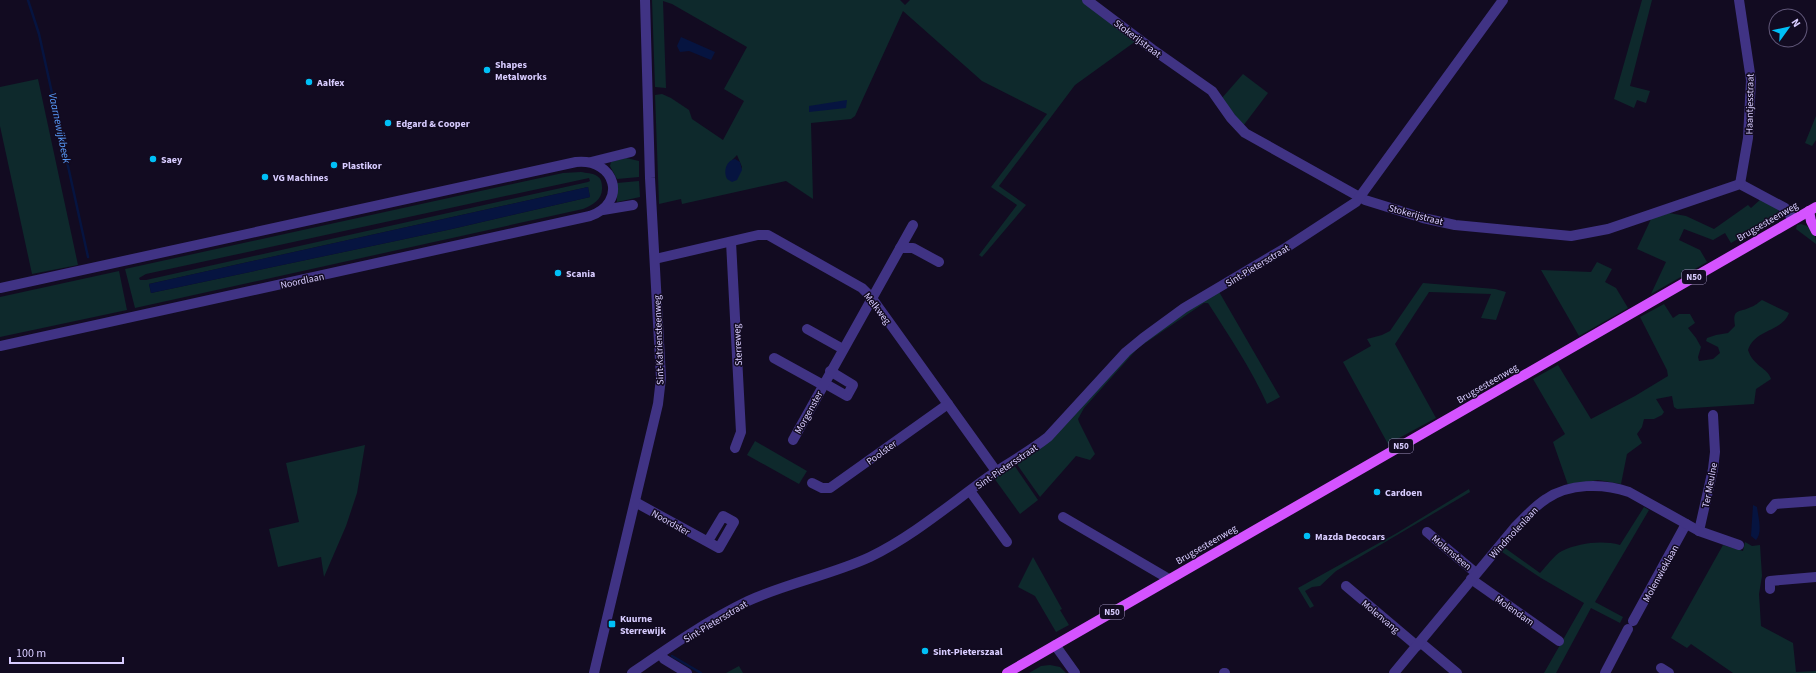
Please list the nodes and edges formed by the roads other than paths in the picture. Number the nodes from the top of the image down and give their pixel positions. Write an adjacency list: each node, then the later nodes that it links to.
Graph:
1 (645, 0): 17 (street, Sint-Katriensteenweg)
2 (1087, 0): 8 (street, Stokerijstraat)
3 (1503, 0): 8 (street, Sint-Pietersstraat)
4 (1739, 0): 7 (street, Haantjesstraat)
5 (631, 152): 6 (street)
6 (591, 162): 11 (street); 19 (street)
7 (1740, 184): 8 (street, Stokerijstraat); 12 (street)
8 (1359, 198): 31 (street, Sint-Pietersstraat)
9 (633, 205): 11 (street, Noordlaan)
10 (1812, 209): 12 (main road, Brugsesteenweg / N50); 14 (main road)
11 (603, 210): 22 (street, Noordlaan)
12 (1793, 220): 46 (main road, Brugsesteenweg / N50)
13 (913, 225): 16 (street, Morgenster)
14 (1816, 230)
15 (732, 242): 17 (street, Melkweg); 20 (street, Melkweg); 30 (street, Sterreweg)
16 (900, 248): 18 (street); 20 (street, Morgenster)
17 (655, 259): 35 (street, Sint-Katriensteenweg)
18 (939, 262)
19 (0, 288)
20 (871, 297): 23 (street, Morgenster); 27 (street, Melkweg)
21 (807, 329): 23 (street)
22 (0, 346)
23 (843, 349): 25 (street, Morgenster)
24 (774, 358): 26 (street, Morgenster)
25 (830, 371): 26 (street, Morgenster); 26 (street, Morgenster)
26 (823, 384): 29 (street, Morgenster)
27 (948, 404): 31 (street, Melkweg); 32 (street, Poolster)
28 (1713, 415): 39 (street, Ter Meulne)
29 (792, 440)
30 (735, 448)
31 (996, 471): 33 (street, Sint-Pietersstraat)
32 (812, 483)
33 (970, 491): 42 (street, Sint-Pietersstraat); 52 (street, Sint-Pietersstraat)
34 (1816, 501): 36 (street)
35 (635, 502): 41 (street, Noordster); 53 (street, Sint-Katriensteenweg)
36 (1771, 509)
37 (1063, 517): 46 (street)
38 (1686, 524): 39 (street, Windmolenlaan); 44 (street, Windmolenlaan); 60 (street, Molenwieklaan)
39 (1699, 531): 43 (street, Windmolenlaan)
40 (1427, 532): 44 (street, Molensteen)
41 (708, 542)
42 (1006, 542)
43 (1739, 545)
44 (1474, 576): 49 (street, Molendam); 50 (street, Windmolenlaan)
45 (1816, 577): 48 (street)
46 (1169, 579): 51 (main road, Brugsesteenweg / N50)
47 (1346, 586): 50 (street, Molenvang)
48 (1770, 589)
49 (1559, 641)
50 (1418, 644): 58 (street, Windmolenlaan); 59 (street, Molenvang)
51 (1055, 645): 56 (main road, Brugsesteenweg / N50); 57 (street)
52 (661, 654): 54 (street, Sint-Pietersstraat); 55 (street)
53 (594, 673)
54 (632, 673)
55 (687, 673)
56 (1007, 673)
57 (1075, 673)
58 (1394, 673)
59 (1457, 673)
60 (1605, 673)

